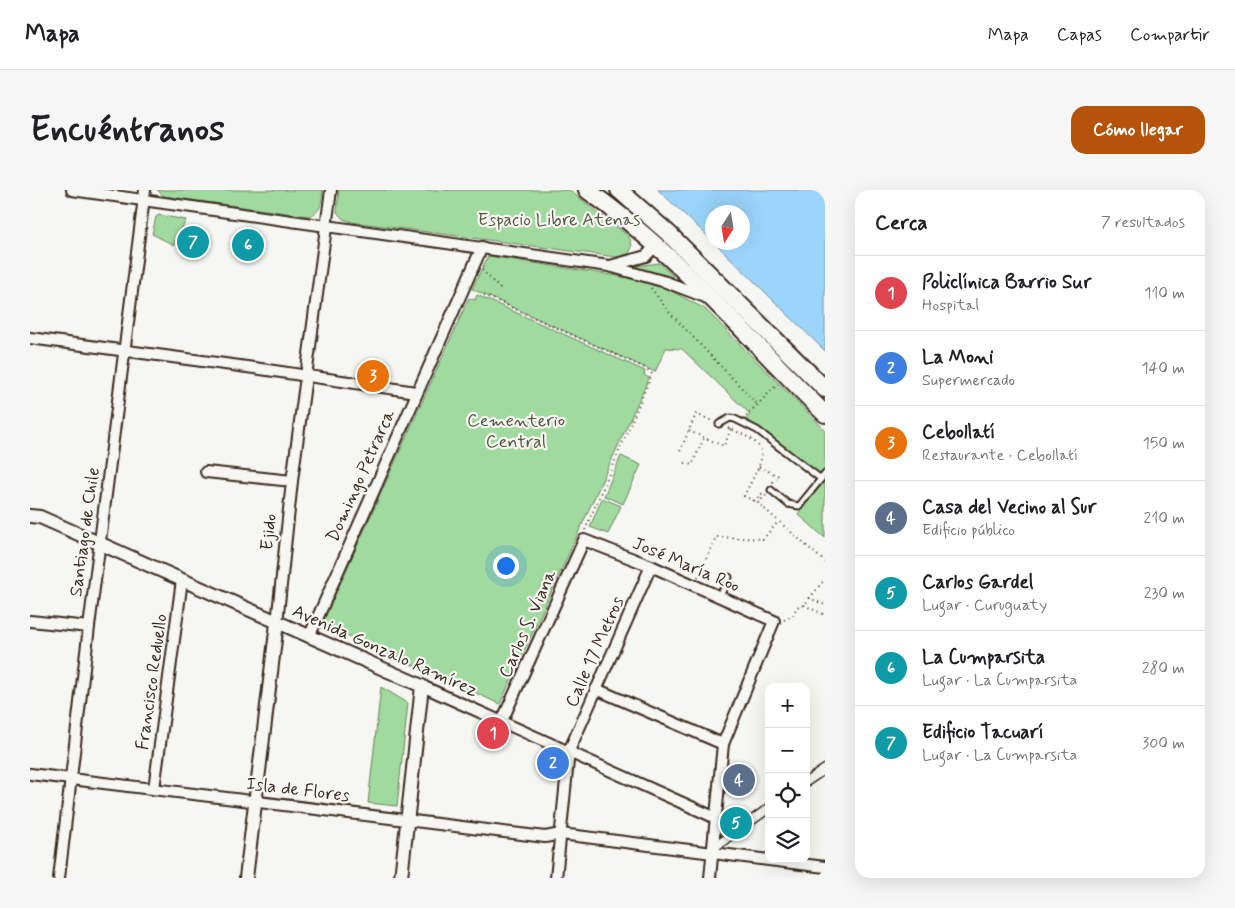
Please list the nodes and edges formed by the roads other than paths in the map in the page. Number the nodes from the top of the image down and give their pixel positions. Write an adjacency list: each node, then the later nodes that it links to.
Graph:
1 (72, 190): 5 (street)
2 (330, 190): 6 (street, Ejido)
3 (587, 190): 7 (main road)
4 (619, 190): 14 (main road)
5 (144, 195): 6 (street); 12 (street, Santiago de Chile)
6 (326, 227): 8 (street); 13 (street, Ejido)
7 (656, 245): 9 (street); 10 (main road)
8 (482, 248): 9 (street); 15 (street, Domingo Petrarca)
9 (609, 266): 10 (street)
10 (712, 300): 16 (main road)
11 (30, 338): 12 (street)
12 (126, 352): 13 (street); 26 (street, Santiago de Chile)
13 (306, 376): 15 (street); 21 (street, Ejido)
14 (825, 389)
15 (416, 392): 34 (street, Domingo Petrarca)
16 (825, 414)
17 (719, 424): 20 (lane)
18 (206, 472): 21 (street)
19 (825, 474): 20 (lane)
20 (821, 479): 22 (lane)
21 (292, 481): 32 (street, Ejido)
22 (771, 490)
23 (30, 507): 24 (street, Avenida Gonzalo Ramírez)
24 (35, 516): 26 (street, Avenida Gonzalo Ramírez)
25 (584, 540): 27 (street, José María Roo); 37 (street, Carlos S. Viana)
26 (100, 543): 29 (street, Avenida Gonzalo Ramírez); 33 (street, Santiago de Chile)
27 (651, 566): 30 (street, José María Roo); 36 (street, Calle 17 Metros)
28 (728, 577): 30 (lane)
29 (182, 580): 32 (street, Avenida Gonzalo Ramírez); 44 (street, Francisco Reduello)
30 (720, 596): 38 (street, José María Roo)
31 (30, 621): 33 (street)
32 (277, 623): 34 (street, Avenida Gonzalo Ramírez); 45 (street, Ejido)
33 (88, 627): 42 (street, Santiago de Chile)
34 (309, 637): 35 (street, Avenida Gonzalo Ramírez)
35 (422, 686): 37 (street, Avenida Gonzalo Ramírez); 48 (street)
36 (596, 689): 38 (street); 39 (street, Calle 17 Metros)
37 (502, 721): 39 (street, Avenida Gonzalo Ramírez)
38 (723, 744): 47 (street)
39 (569, 751): 47 (street, Avenida Gonzalo Ramírez); 49 (street, Calle 17 Metros)
40 (825, 769): 43 (street)
41 (30, 774): 42 (street, Isla de Flores)
42 (71, 779): 44 (street, Isla de Flores); 52 (street, Santiago de Chile)
43 (810, 779)
44 (154, 789): 45 (street, Isla de Flores)
45 (256, 802): 48 (street, Isla de Flores); 53 (street, Ejido)
46 (765, 811): 50 (street)
47 (716, 818): 50 (street)
48 (408, 820): 49 (street, Isla de Flores); 54 (street)
49 (561, 834): 50 (street, Isla de Flores); 55 (street, Calle 17 Metros)
50 (712, 851): 51 (street, Isla de Flores); 56 (street)
51 (825, 867)
52 (59, 878)
53 (246, 878)
54 (401, 878)
55 (556, 878)
56 (710, 878)

